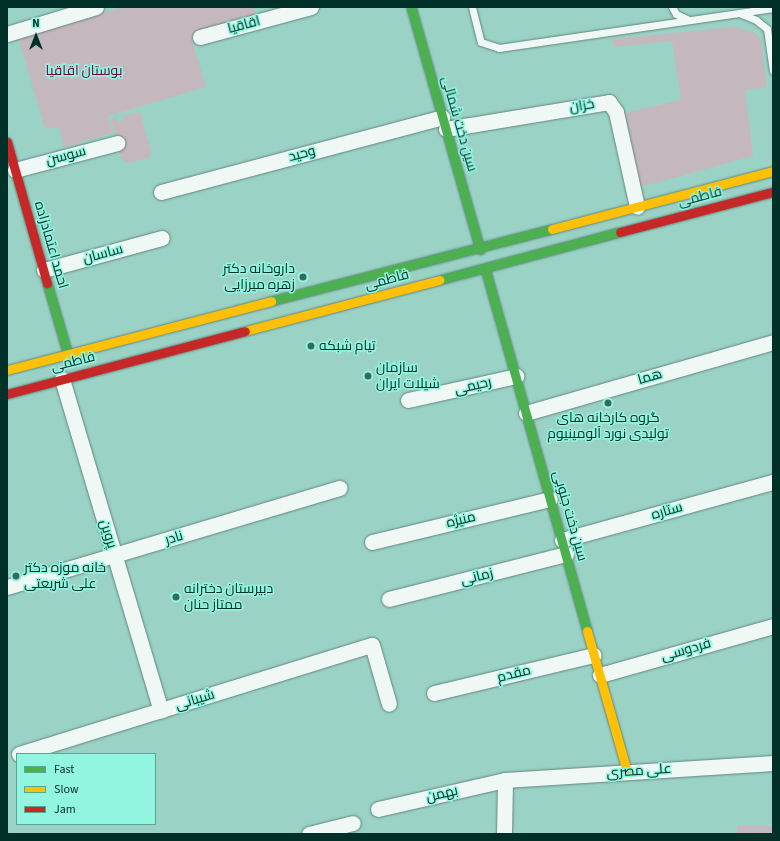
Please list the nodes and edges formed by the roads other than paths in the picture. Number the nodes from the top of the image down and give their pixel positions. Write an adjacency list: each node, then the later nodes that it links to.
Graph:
1 (96, 7): 9 (street)
2 (311, 7): 10 (street, اقاقیا)
3 (411, 7): 12 (main road, سین دخت شمالی)
4 (472, 7): 8 (lane)
5 (672, 7): 8 (lane)
6 (773, 8): 7 (lane)
7 (737, 13): 8 (lane); 11 (lane)
8 (689, 20)
9 (7, 34)
10 (200, 37)
11 (773, 71)
12 (444, 123): 17 (street, وحید); 19 (street, خزان); 21 (main road, سین دخت شمالی)
13 (7, 142): 15 (main road, احمد اعتمادزاده)
14 (117, 143): 15 (street, سوسن)
15 (15, 170): 23 (main road, احمد اعتمادزاده)
16 (773, 171): 19 (main road, فاطمی)
17 (161, 192)
18 (773, 192): 22 (main road, فاطمی)
19 (637, 207): 21 (main road, فاطمی)
20 (162, 238): 23 (street, ساسان)
21 (480, 249): 22 (main road, سین دخت شمالی); 25 (main road, فاطمی)
22 (485, 268): 25 (main road, فاطمی); 27 (main road, سین دخت جنوبی)
23 (44, 270): 25 (main road, احمد اعتمادزاده)
24 (773, 342): 30 (street, هما)
25 (69, 368): 26 (main road, فاطمی); 28 (main road, فاطمی); 36 (street, پروین)
26 (7, 370)
27 (516, 376): 29 (street, رحیمی); 30 (main road, سین دخت جنوبی)
28 (7, 394)
29 (408, 400)
30 (526, 413): 33 (main road, سین دخت جنوبی)
31 (773, 482): 35 (street, ستاره)
32 (340, 488): 36 (street, نادر)
33 (550, 499): 34 (street, منیژه); 35 (main road, سین دخت جنوبی)
34 (372, 542)
35 (564, 547): 38 (street, زمانی); 40 (main road, سین دخت جنوبی)
36 (114, 555): 37 (street, نادر); 44 (street, پروین)
37 (7, 587)
38 (389, 600)
39 (773, 626): 41 (street, فردوسی)
40 (594, 655): 41 (main road, سین دخت جنوبی); 42 (street, مقدم)
41 (600, 675): 47 (main road, سین دخت جنوبی)
42 (434, 693)
43 (389, 704): 44 (street, شیبانی)
44 (161, 711): 45 (street, شیبانی)
45 (21, 753)
46 (773, 762): 47 (street, علی مصری)
47 (627, 771): 48 (street, علی مصری)
48 (506, 780): 49 (street, بهمن); 52 (street)
49 (378, 809)
50 (353, 823): 51 (street)
51 (309, 834)
52 (504, 834)

